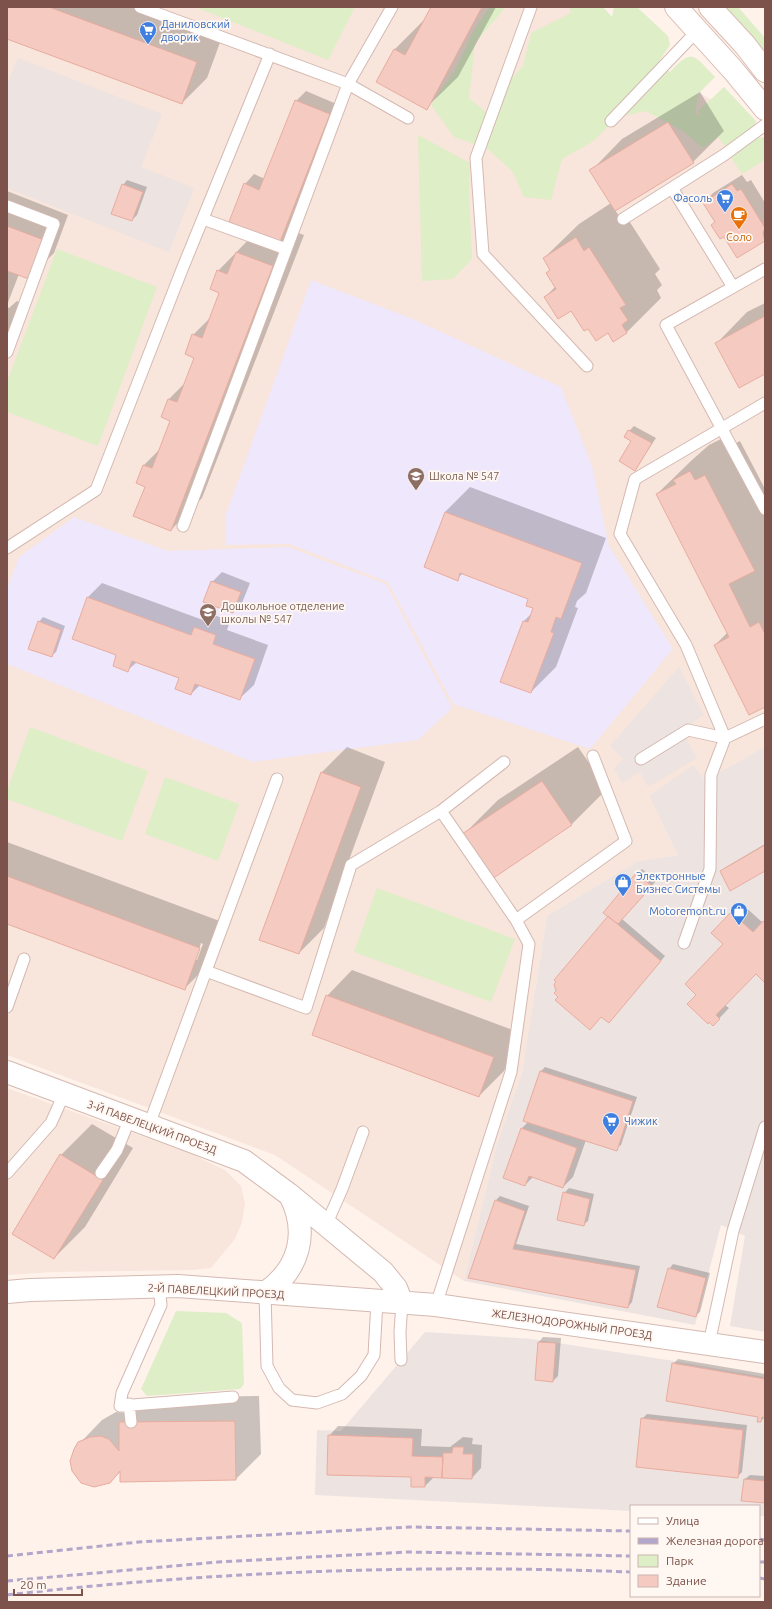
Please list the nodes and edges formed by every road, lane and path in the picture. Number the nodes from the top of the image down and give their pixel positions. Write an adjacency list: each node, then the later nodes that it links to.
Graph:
1 (140, 7): 7 (lane)
2 (392, 7): 9 (lane)
3 (531, 7): 22 (lane)
4 (676, 7): 6 (street)
5 (710, 7): 8 (street)
6 (698, 30): 10 (street); 12 (lane)
7 (270, 54): 9 (lane); 16 (lane)
8 (765, 71)
9 (348, 84): 11 (lane); 18 (lane)
10 (765, 109)
11 (408, 118)
12 (611, 120)
13 (765, 125): 14 (lane)
14 (672, 188): 17 (lane); 20 (lane)
15 (7, 206): 21 (lane)
16 (203, 218): 18 (lane); 27 (lane)
17 (623, 219)
18 (286, 249): 26 (lane)
19 (765, 268): 20 (lane)
20 (733, 287): 24 (lane)
21 (7, 352)
22 (587, 366)
23 (765, 403): 24 (lane)
24 (720, 427): 25 (lane); 29 (lane)
25 (765, 509)
26 (183, 526)
27 (7, 548)
28 (765, 719): 29 (lane)
29 (725, 738): 31 (lane); 36 (lane)
30 (593, 756): 35 (lane)
31 (641, 759)
32 (504, 762): 34 (lane)
33 (277, 779): 38 (lane)
34 (441, 811): 35 (lane); 38 (lane)
35 (516, 920): 54 (lane)
36 (684, 943)
37 (24, 959): 39 (lane)
38 (206, 971): 42 (lane)
39 (7, 1007)
40 (7, 1072): 41 (street, 3-Й ПАВЕЛЕЦКИЙ ПРОЕЗД)
41 (64, 1094): 42 (street, 3-Й ПАВЕЛЕЦКИЙ ПРОЕЗД); 45 (lane)
42 (139, 1122): 46 (lane); 47 (street, 3-Й ПАВЕЛЕЦКИЙ ПРОЕЗД)
43 (765, 1127): 55 (lane)
44 (363, 1132): 48 (lane)
45 (7, 1173)
46 (101, 1173)
47 (290, 1194): 48 (street, 3-Й ПАВЕЛЕЦКИЙ ПРОЕЗД); 51 (street)
48 (327, 1223): 53 (street, 3-Й ПАВЕЛЕЦКИЙ ПРОЕЗД)
49 (159, 1286): 50 (street, 2-Й ПАВЕЛЕЦКИЙ ПРОЕЗД); 51 (street, 2-Й ПАВЕЛЕЦКИЙ ПРОЕЗД); 59 (lane)
50 (7, 1292)
51 (265, 1294): 52 (street, 2-Й ПАВЕЛЕЦКИЙ ПРОЕЗД); 52 (lane)
52 (378, 1302): 53 (street, ЖЕЛЕЗНОДОРОЖНЫЙ ПРОЕЗД)
53 (402, 1303): 54 (street, ЖЕЛЕЗНОДОРОЖНЫЙ ПРОЕЗД); 57 (lane)
54 (436, 1305): 55 (street, ЖЕЛЕЗНОДОРОЖНЫЙ ПРОЕЗД)
55 (709, 1344): 56 (street, ЖЕЛЕЗНОДОРОЖНЫЙ ПРОЕЗД)
56 (765, 1352)
57 (401, 1360)
58 (233, 1397): 59 (lane)
59 (129, 1404): 60 (lane)
60 (131, 1422)

